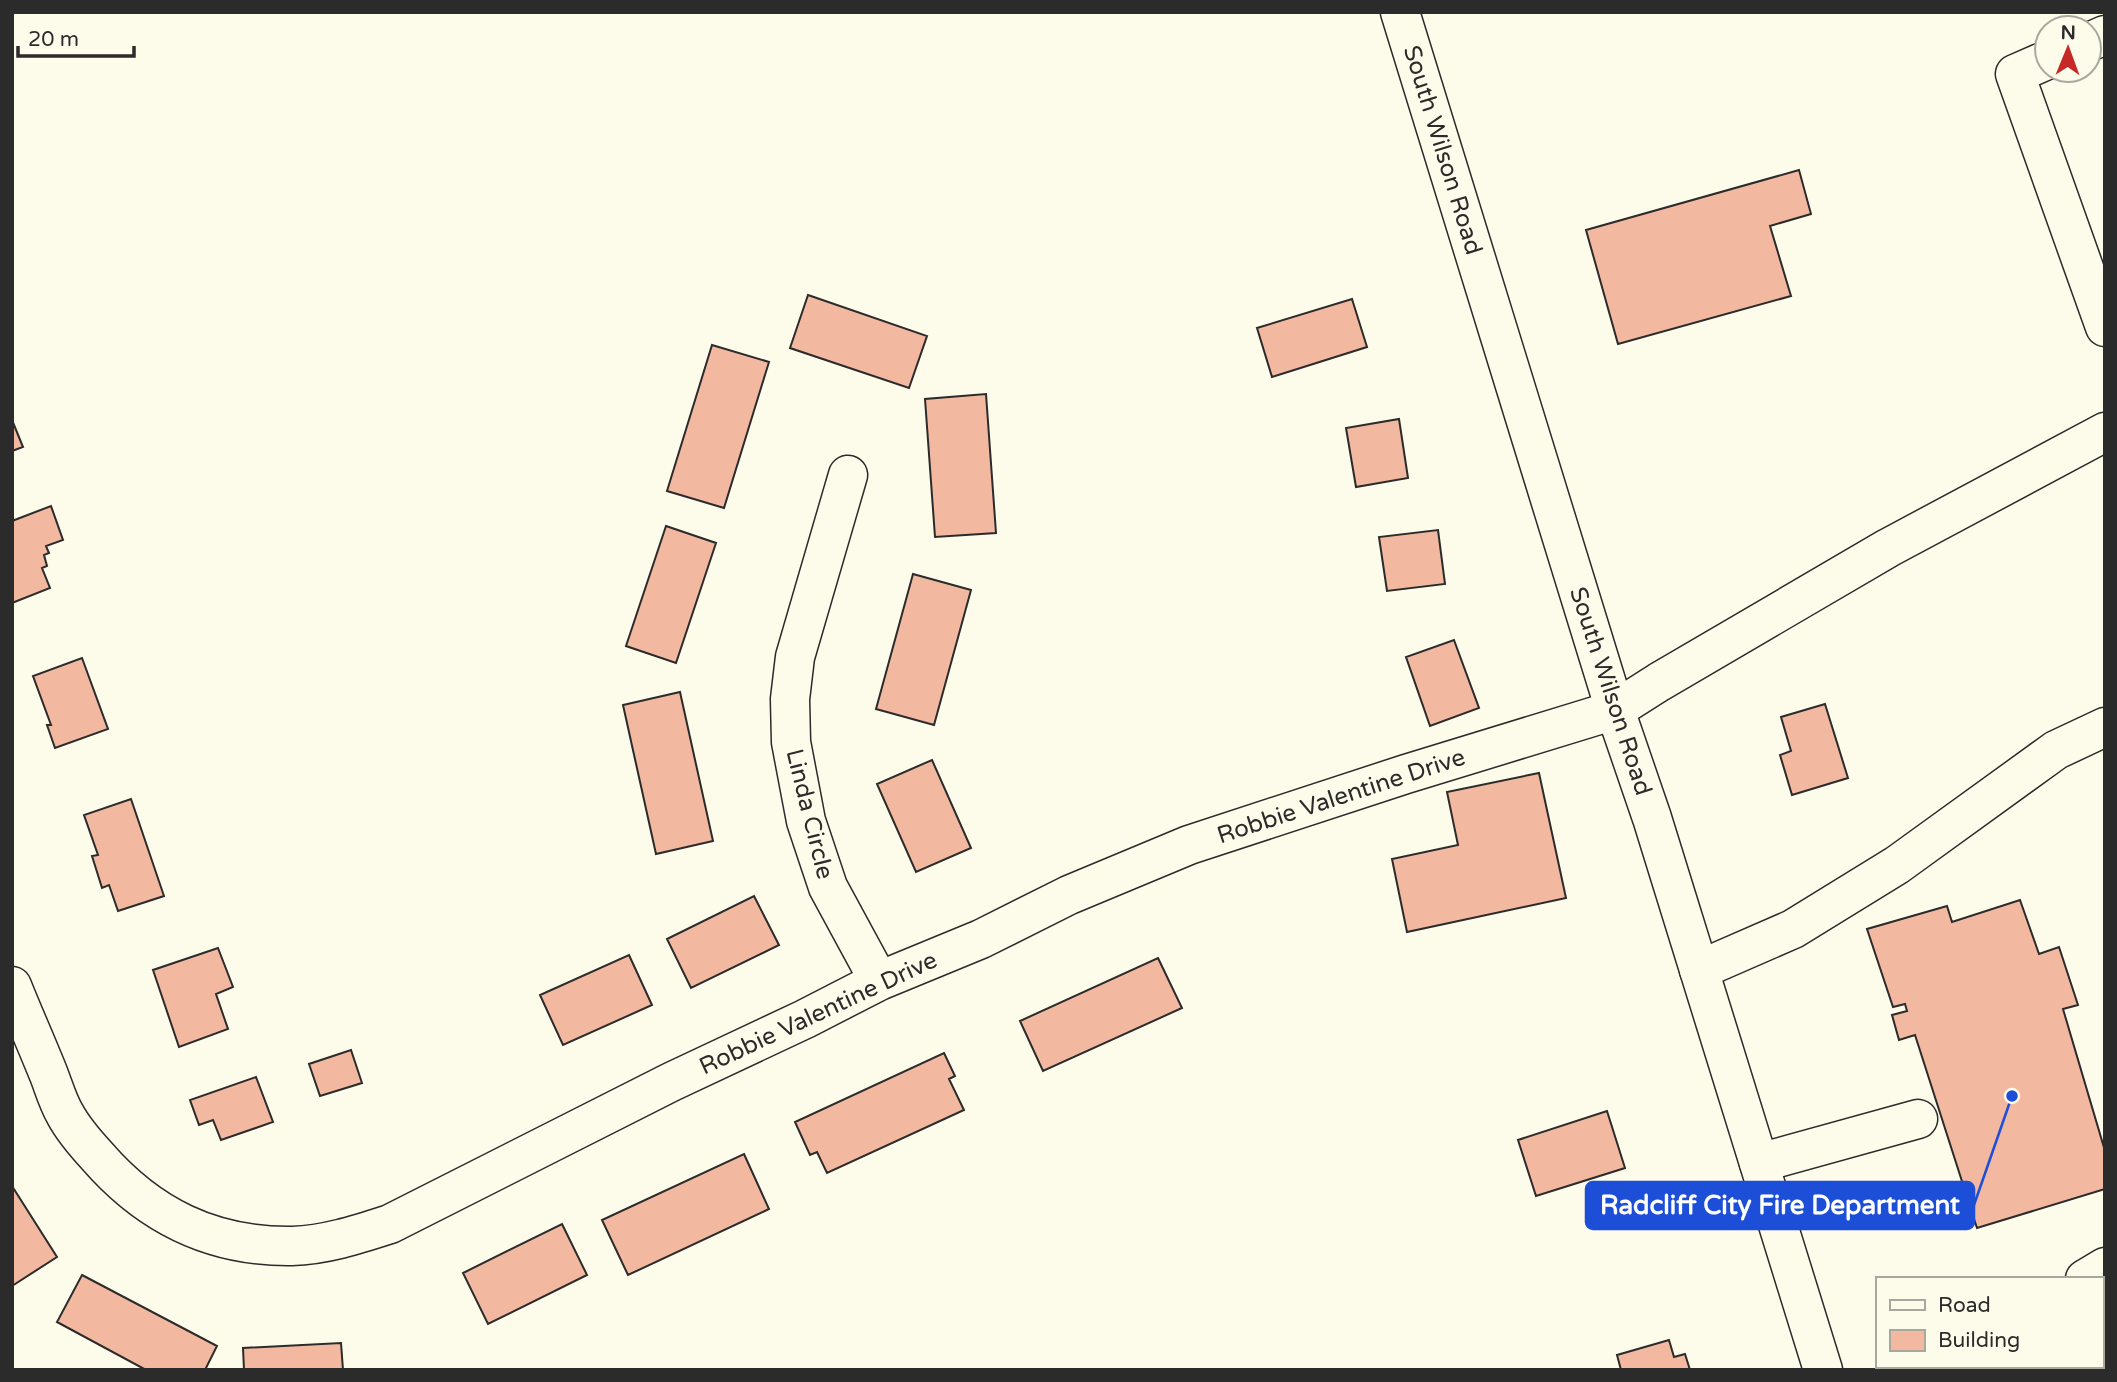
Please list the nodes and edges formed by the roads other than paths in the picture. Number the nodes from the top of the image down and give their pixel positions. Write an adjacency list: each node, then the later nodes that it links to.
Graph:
1 (1400, 12): 6 (street, South Wilson Road)
2 (2033, 66): 3 (street)
3 (2105, 327)
4 (2105, 432): 6 (street, Robbie Valentine Drive)
5 (848, 475): 9 (street, Linda Circle)
6 (1615, 710): 8 (street, South Wilson Road); 9 (street, Robbie Valentine Drive)
7 (2105, 727): 8 (street)
8 (1699, 970): 12 (street, South Wilson Road)
9 (879, 981): 10 (street, Robbie Valentine Drive)
10 (12, 986)
11 (1918, 1119): 12 (street)
12 (1759, 1163): 15 (street, South Wilson Road)
13 (2105, 1267): 14 (street)
14 (2088, 1277)
15 (1823, 1370)

